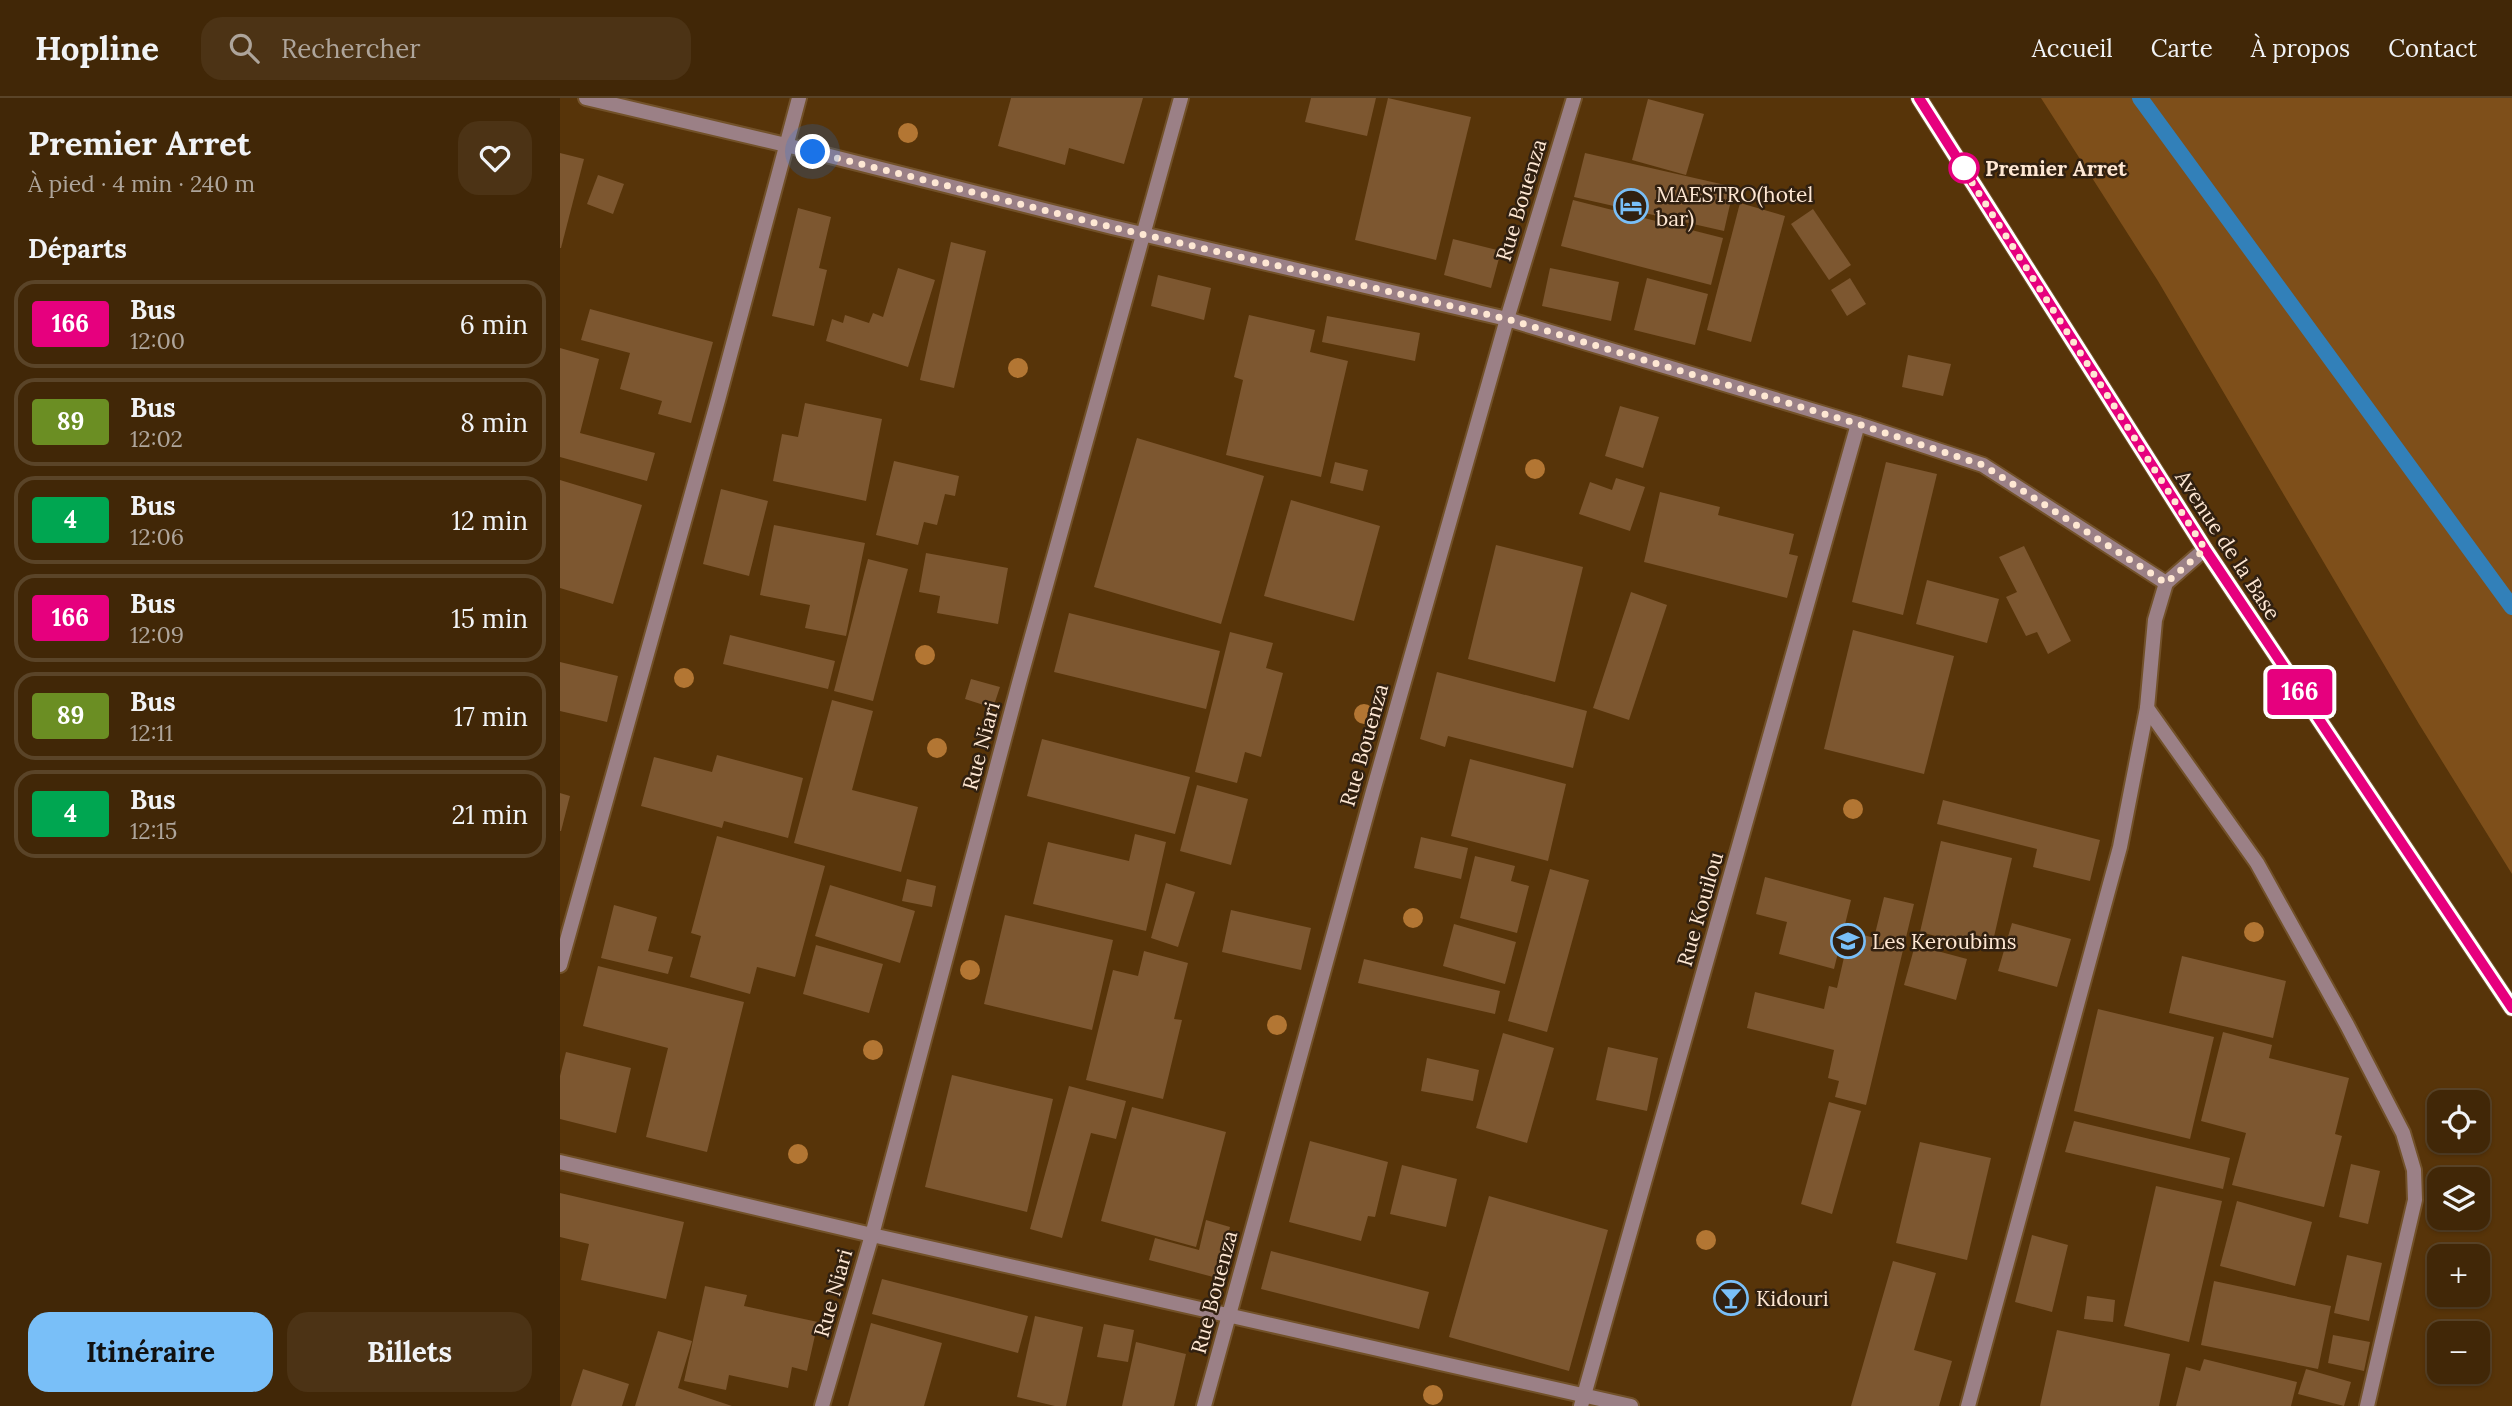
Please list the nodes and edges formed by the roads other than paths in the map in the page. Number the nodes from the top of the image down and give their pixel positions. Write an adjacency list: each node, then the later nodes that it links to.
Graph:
1 (586, 98): 6 (street)
2 (799, 98): 6 (street)
3 (1181, 98): 7 (street, Rue Niari)
4 (1574, 98): 8 (street, Rue Bouenza)
5 (1919, 98): 10 (main road, Avenue de la Base)
6 (786, 145): 7 (street); 13 (street)
7 (1143, 234): 8 (street); 16 (street, Rue Niari)
8 (1507, 319): 9 (street); 17 (street, Rue Bouenza)
9 (1858, 424): 11 (street); 18 (street, Rue Kouilou)
10 (2205, 549): 11 (street); 14 (main road, Avenue de la Base)
11 (2166, 583): 12 (street)
12 (2147, 709): 22 (street); 23 (street)
13 (560, 965)
14 (2512, 1008)
15 (560, 1162): 16 (street)
16 (872, 1235): 17 (street); 19 (street, Rue Niari)
17 (1229, 1314): 18 (street); 20 (street, Rue Bouenza)
18 (1582, 1401): 21 (street)
19 (822, 1406)
20 (1204, 1406)
21 (1631, 1406)
22 (1968, 1406)
23 (2367, 1406)

